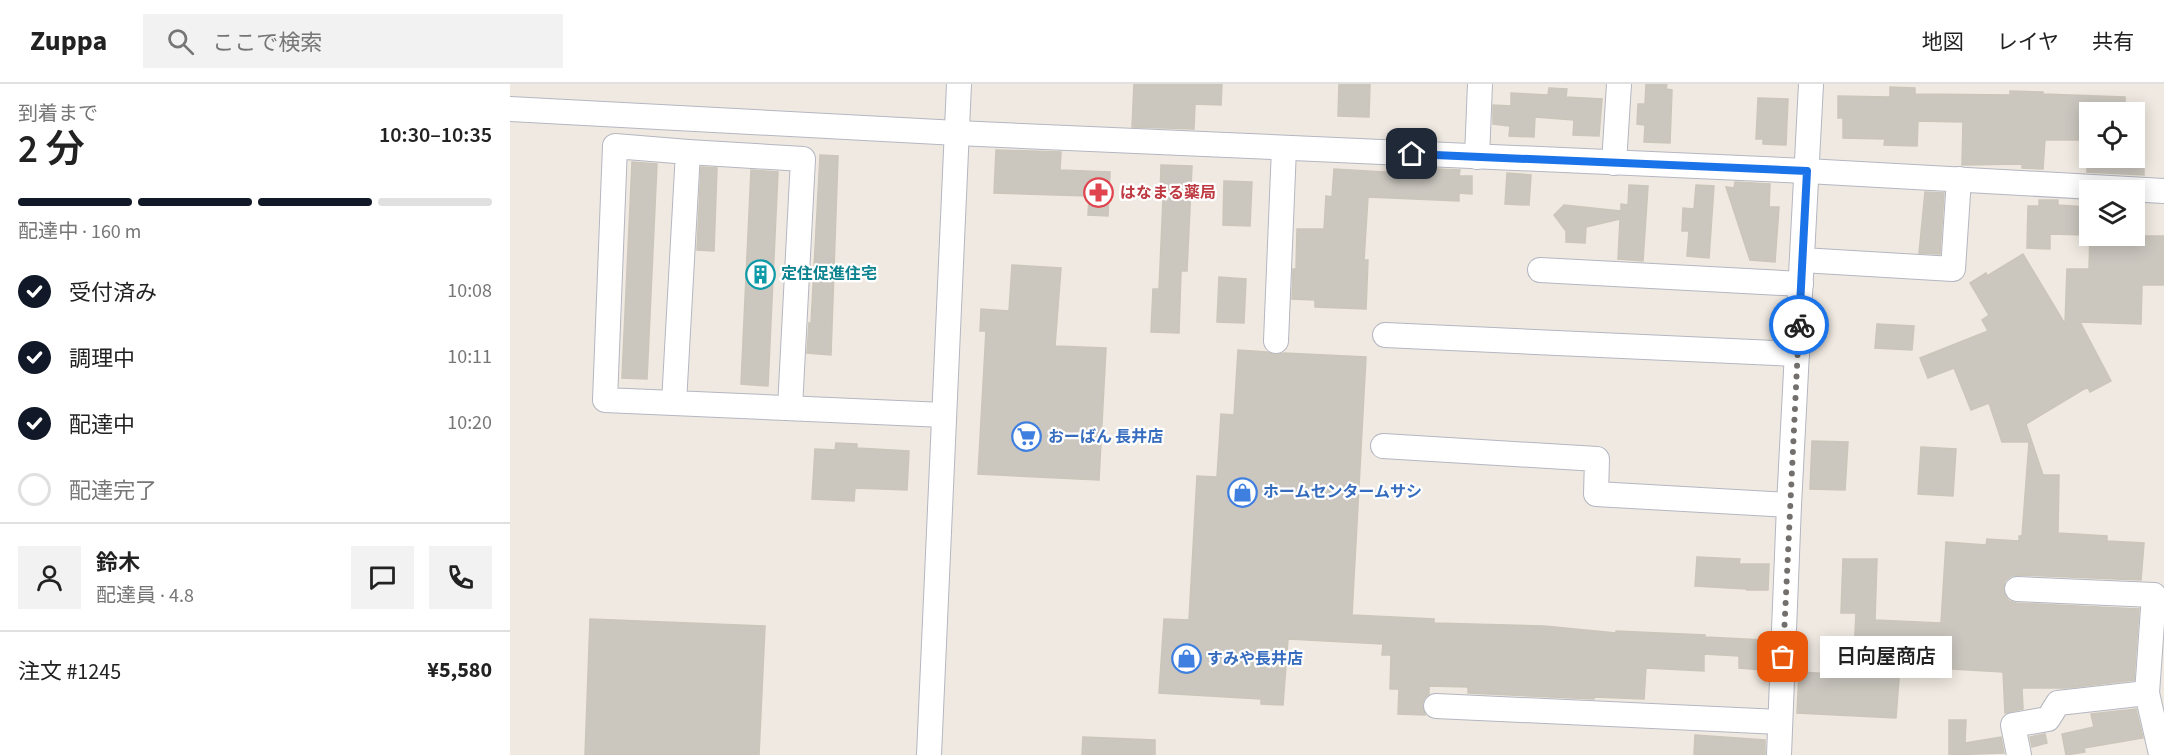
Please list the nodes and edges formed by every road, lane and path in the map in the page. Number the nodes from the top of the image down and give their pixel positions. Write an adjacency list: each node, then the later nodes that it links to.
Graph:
1 (959, 84): 6 (street)
2 (1480, 84): 9 (street)
3 (1619, 84): 10 (street)
4 (1811, 84): 11 (street)
5 (510, 109): 6 (street)
6 (957, 134): 7 (street); 21 (street)
7 (1284, 148): 9 (street); 17 (street)
8 (688, 152): 19 (street); 19 (street); 20 (street)
9 (1477, 157): 10 (street)
10 (1614, 163): 11 (street)
11 (1807, 171): 12 (street); 15 (street)
12 (1959, 180): 13 (street); 15 (street)
13 (2164, 191)
14 (1540, 270): 15 (street)
15 (1802, 272): 18 (street)
16 (1385, 335): 18 (street)
17 (1276, 341)
18 (1797, 354): 23 (street)
19 (674, 403): 20 (street)
20 (790, 408): 21 (street)
21 (944, 415): 29 (street)
22 (1383, 446): 23 (street)
23 (1789, 505): 27 (street)
24 (2017, 589): 25 (street)
25 (2148, 693): 28 (street); 31 (street)
26 (1436, 706): 27 (street)
27 (1780, 722): 30 (street)
28 (2162, 754)
29 (929, 755)
30 (1779, 755)
31 (2019, 755)

